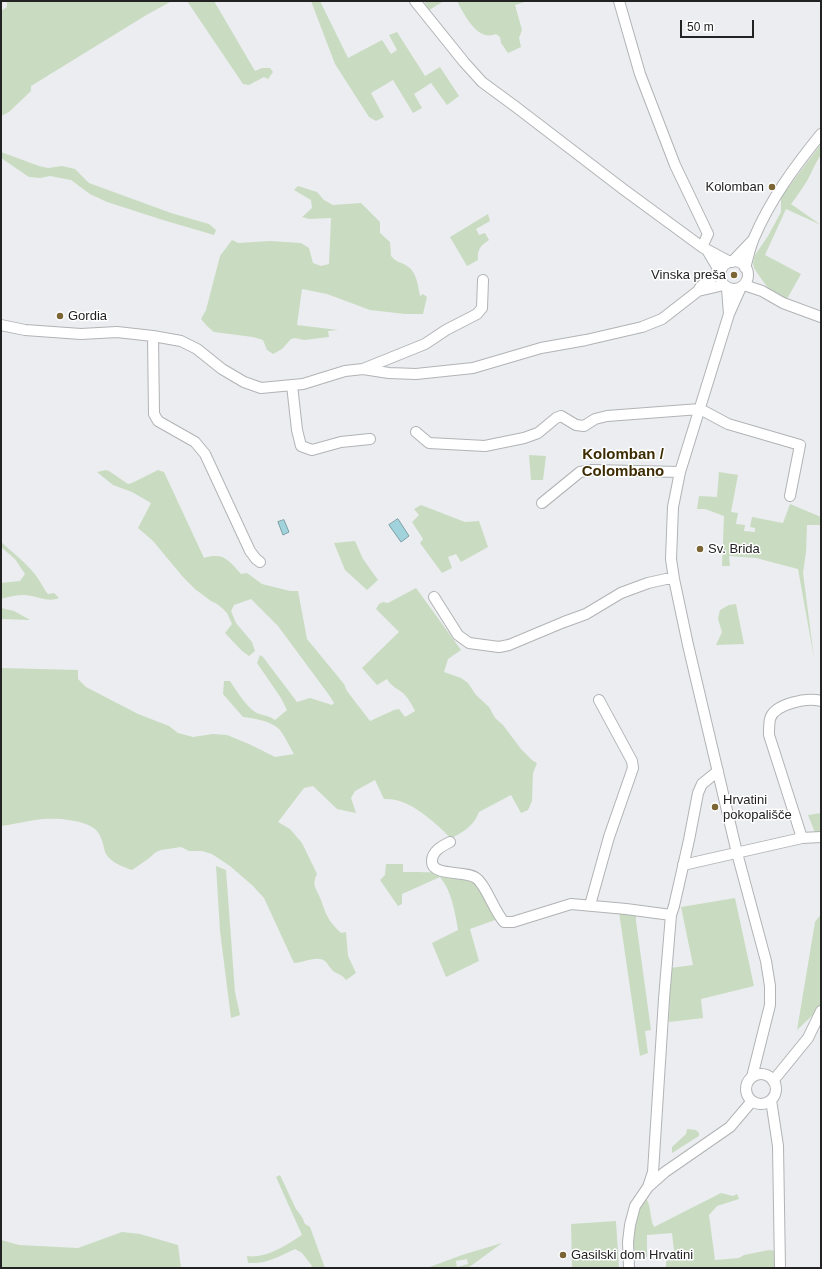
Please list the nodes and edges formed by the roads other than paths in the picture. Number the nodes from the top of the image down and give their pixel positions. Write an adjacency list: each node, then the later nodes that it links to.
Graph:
1 (415, 1): 5 (street)
2 (619, 1): 5 (street)
3 (821, 134): 4 (street)
4 (753, 240): 6 (street); 8 (street)
5 (704, 249): 6 (street); 7 (street)
6 (731, 262): 7 (street); 8 (street)
7 (720, 272): 10 (street); 11 (street)
8 (744, 279): 10 (street); 12 (street); 13 (street)
9 (483, 280): 16 (street)
10 (725, 286): 11 (street); 12 (street)
11 (698, 291): 16 (street)
12 (729, 314): 18 (street)
13 (821, 317)
14 (1, 325): 15 (street)
15 (153, 336): 17 (street); 24 (street)
16 (363, 369): 17 (street)
17 (292, 385): 20 (street)
18 (700, 409): 19 (street); 21 (street); 22 (street)
19 (416, 432)
20 (370, 439)
21 (680, 472): 23 (street); 25 (street)
22 (790, 496)
23 (542, 503)
24 (260, 562)
25 (674, 579): 26 (street); 29 (street)
26 (434, 597)
27 (599, 700): 35 (street)
28 (821, 701): 31 (street)
29 (718, 771): 33 (street); 34 (street)
30 (821, 837): 31 (street)
31 (802, 838): 33 (street)
32 (450, 842): 35 (street)
33 (737, 853): 34 (street); 38 (street)
34 (683, 865): 36 (street)
35 (590, 906): 36 (street)
36 (670, 915): 44 (street)
37 (821, 1011): 40 (street)
38 (758, 1058): 39 (street); 40 (street)
39 (752, 1077): 40 (street); 42 (street)
40 (770, 1078): 41 (street)
41 (771, 1100): 42 (street); 43 (street)
42 (757, 1103): 43 (street); 44 (street)
43 (773, 1117): 46 (street)
44 (648, 1187): 45 (street)
45 (629, 1268)
46 (780, 1268)

